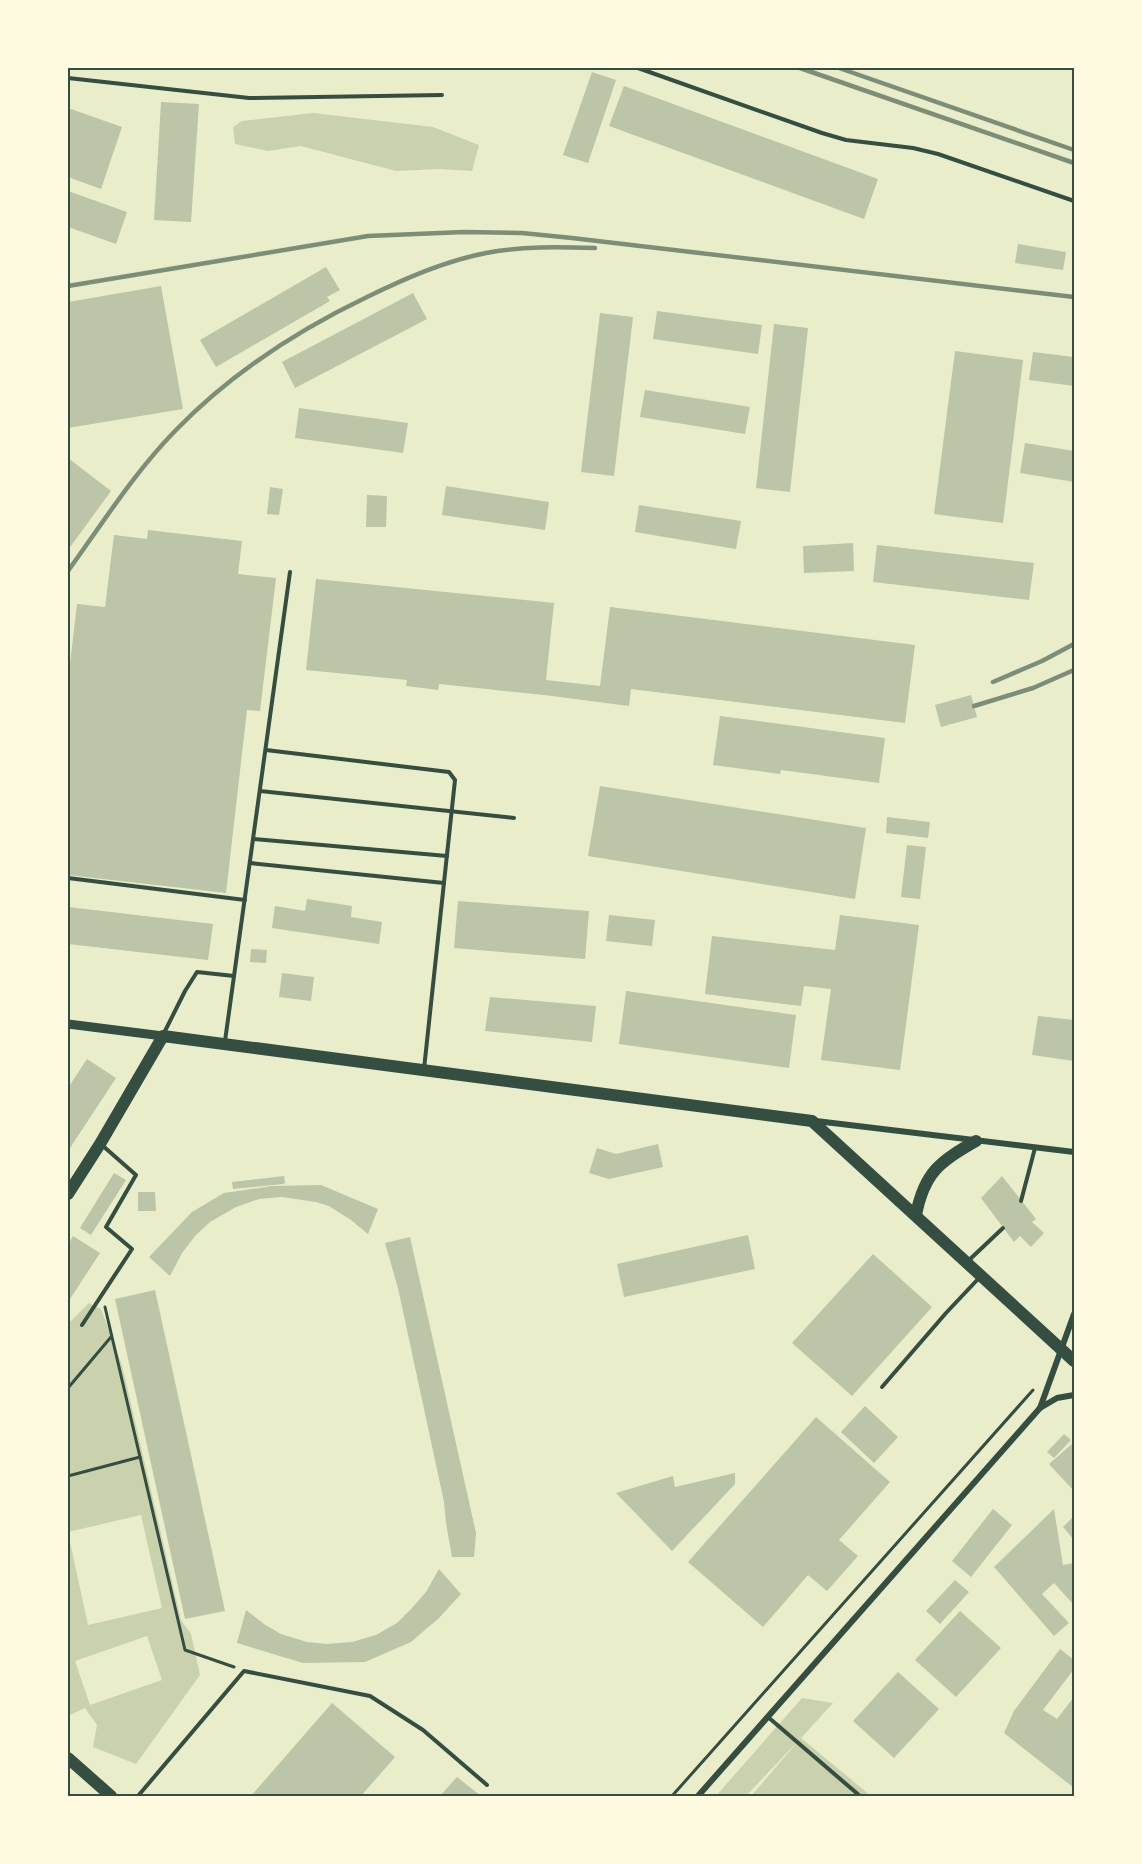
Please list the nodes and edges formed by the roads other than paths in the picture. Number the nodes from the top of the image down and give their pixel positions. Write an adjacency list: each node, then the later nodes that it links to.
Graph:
1 (638, 68): 4 (lane)
2 (68, 78): 3 (lane)
3 (442, 95)
4 (1074, 201)
5 (290, 572): 6 (lane)
6 (266, 750): 7 (lane); 8 (lane)
7 (260, 791): 8 (lane); 10 (lane)
8 (451, 812): 9 (lane); 11 (lane)
9 (514, 818)
10 (253, 839): 11 (lane); 12 (lane)
11 (447, 856): 14 (lane)
12 (250, 863): 14 (lane); 15 (lane)
13 (68, 878): 15 (lane)
14 (444, 882): 20 (lane)
15 (245, 900): 16 (lane)
16 (234, 976): 18 (lane); 19 (lane)
17 (68, 1024): 18 (street)
18 (163, 1036): 19 (main road); 23 (main road)
19 (224, 1044): 20 (main road)
20 (424, 1070): 21 (main road)
21 (812, 1121): 22 (street); 28 (main road)
22 (976, 1141): 24 (street); 28 (main road)
23 (100, 1144): 26 (main road); 33 (lane)
24 (1035, 1148): 25 (street); 27 (lane)
25 (1074, 1152)
26 (68, 1194)
27 (1020, 1200)
28 (916, 1215): 30 (main road)
29 (1003, 1228): 30 (lane)
30 (966, 1262): 31 (main road)
31 (981, 1276): 34 (main road); 36 (lane)
32 (1074, 1314): 34 (street)
33 (82, 1325)
34 (1061, 1349): 35 (main road); 38 (street)
35 (1074, 1361)
36 (882, 1387)
37 (1074, 1395): 38 (street)
38 (1040, 1408): 39 (street)
39 (768, 1718): 44 (street); 45 (lane)
40 (68, 1758): 42 (main road)
41 (487, 1785): 43 (lane)
42 (111, 1797)
43 (138, 1797)
44 (698, 1797)
45 (860, 1797)

